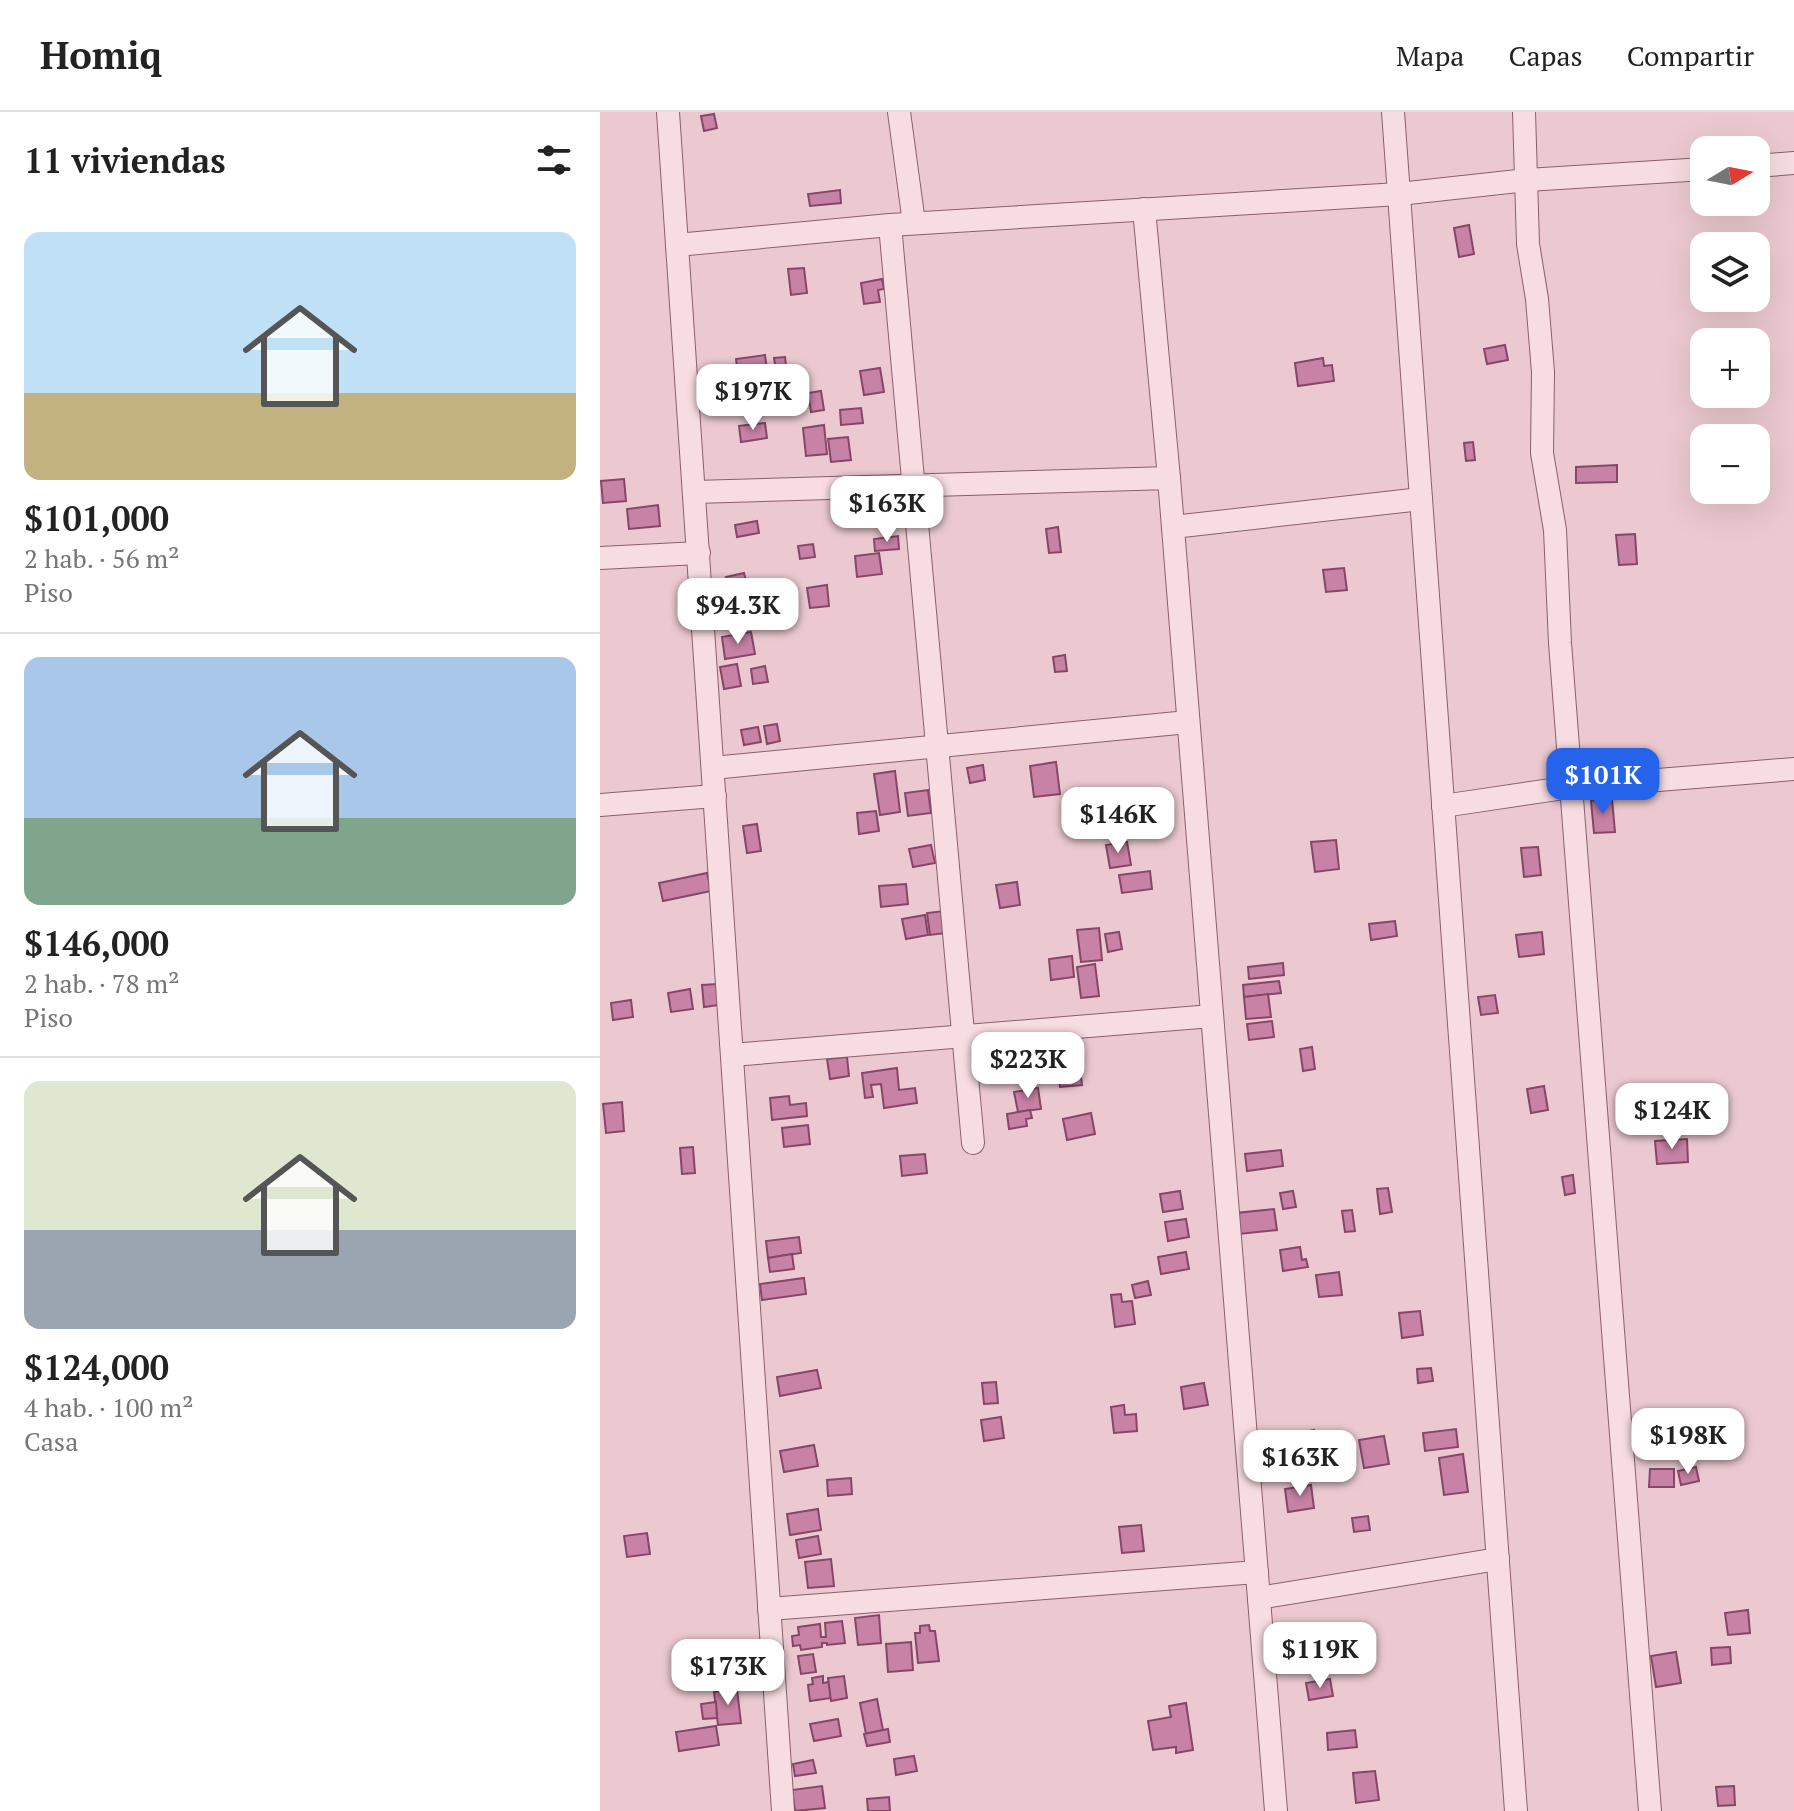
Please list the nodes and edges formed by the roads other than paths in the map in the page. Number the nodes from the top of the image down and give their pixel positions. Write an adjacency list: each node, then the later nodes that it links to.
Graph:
1 (668, 112): 13 (street)
2 (899, 112): 11 (street)
3 (1393, 112): 9 (street)
4 (1524, 112): 8 (street)
5 (1794, 163): 6 (street)
6 (1770, 165)
7 (1690, 170): 8 (street)
8 (1527, 180): 9 (street); 25 (street)
9 (1399, 194): 10 (street); 17 (street)
10 (1144, 209): 11 (street); 14 (street)
11 (914, 223): 12 (street)
12 (890, 225): 13 (street); 15 (street)
13 (677, 245): 16 (street)
14 (1169, 478): 15 (street); 18 (street)
15 (914, 485): 16 (street); 22 (street)
16 (695, 492): 19 (street)
17 (1421, 499): 18 (street); 28 (street)
18 (1173, 527): 21 (street)
19 (699, 553): 20 (street); 23 (street)
20 (600, 558)
21 (1188, 722): 22 (street); 29 (street)
22 (937, 746): 23 (street); 30 (street)
23 (713, 768): 26 (street)
24 (1794, 769): 25 (street)
25 (1571, 787): 28 (street); 40 (street)
26 (715, 796): 27 (street); 31 (street)
27 (600, 805)
28 (1443, 806): 33 (street)
29 (1212, 1016): 30 (street); 34 (street)
30 (964, 1036): 31 (street); 32 (street)
31 (732, 1055): 36 (street)
32 (973, 1143)
33 (1498, 1559): 35 (street); 39 (street)
34 (1257, 1572): 35 (street); 36 (street)
35 (1259, 1598): 38 (street)
36 (769, 1609): 37 (street)
37 (783, 1811)
38 (1276, 1811)
39 (1516, 1811)
40 (1650, 1811)

